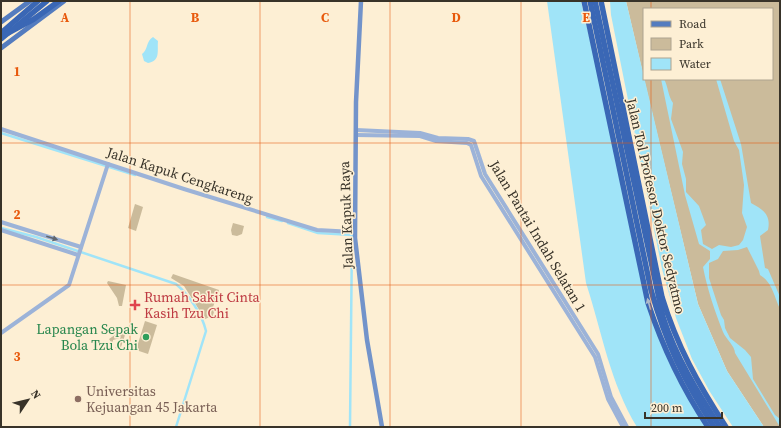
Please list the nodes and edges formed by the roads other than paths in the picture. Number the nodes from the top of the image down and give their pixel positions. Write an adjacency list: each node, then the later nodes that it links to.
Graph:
1 (30, 1): 13 (main road)
2 (38, 1): 14 (highway)
3 (47, 1): 12 (highway)
4 (52, 1): 12 (highway)
5 (59, 1): 15 (highway)
6 (64, 1): 17 (main road)
7 (361, 1): 19 (main road, Jalan Kapuk Raya)
8 (584, 1): 32 (highway, Jalan Tol Profesor Doktor Sedyatmo, one-way to 8)
9 (590, 1): 33 (highway, Jalan Tol Profesor Doktor Sedyatmo)
10 (595, 1): 34 (highway, Jalan Tol Profesor Doktor Sedyatmo)
11 (602, 1): 35 (highway, Jalan Tol Profesor Doktor Sedyatmo)
12 (29, 16): 15 (highway)
13 (1, 22)
14 (1, 33)
15 (8, 33): 16 (highway)
16 (1, 39)
17 (1, 48)
18 (1, 128): 20 (street, Jalan Kapuk Cengkareng)
19 (357, 132): 23 (main road, Jalan Kapuk Raya); 28 (street, Jalan Pantai Indah Selatan 1)
20 (107, 166): 23 (street, Jalan Kapuk Cengkareng); 26 (street)
21 (1, 222): 24 (street)
22 (1, 230): 25 (street)
23 (354, 232): 29 (main road, Jalan Kapuk Raya)
24 (34, 233): 25 (street); 26 (street, one-way to 26)
25 (32, 239): 26 (street)
26 (80, 251): 27 (street)
27 (1, 333)
28 (614, 407): 30 (street, Jalan Pantai Indah Selatan 1); 31 (street, Jalan Pantai Indah Selatan 1)
29 (382, 427)
30 (623, 427)
31 (627, 427)
32 (708, 427)
33 (714, 427)
34 (720, 427)
35 (726, 427)

